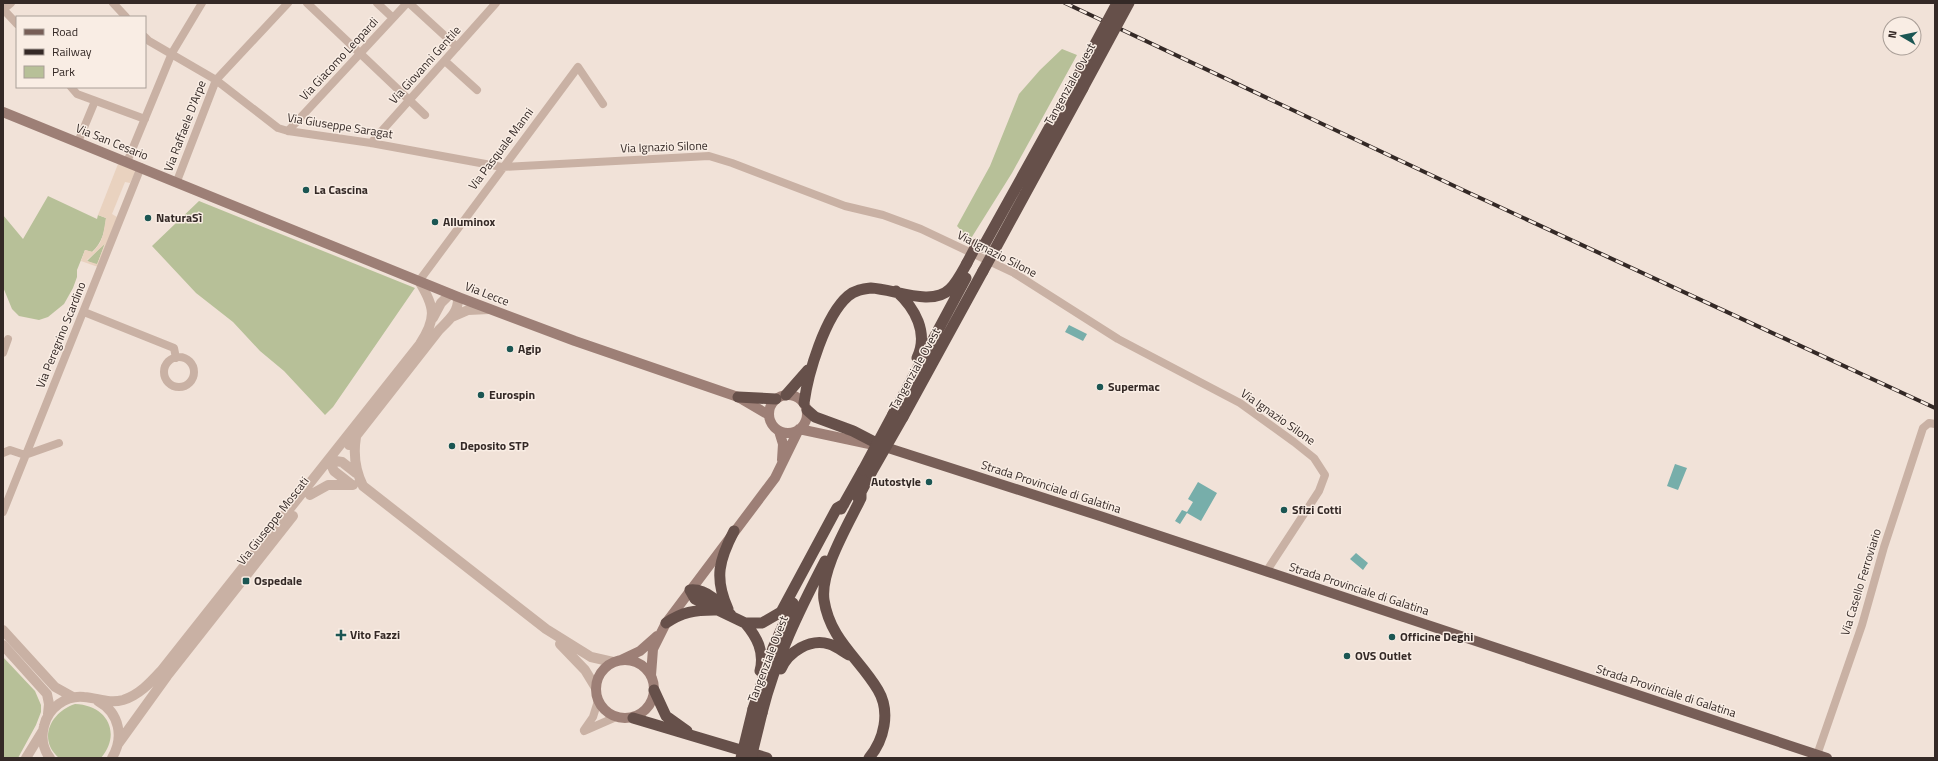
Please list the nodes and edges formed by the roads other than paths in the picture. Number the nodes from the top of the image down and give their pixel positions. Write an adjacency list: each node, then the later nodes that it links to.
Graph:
1 (10, 3): 11 (street)
2 (113, 3): 12 (street)
3 (202, 3): 17 (street)
4 (288, 3): 20 (street)
5 (307, 3): 18 (street)
6 (377, 3): 13 (street)
7 (408, 3): 13 (street, Via Giacomo Leopardi); 16 (street)
8 (496, 3): 16 (street, Via Giovanni Gentile)
9 (1118, 3): 21 (highway, Tangenziale Ovest, bridge)
10 (1129, 3): 21 (highway, Tangenziale Ovest, bridge)
11 (3, 9): 14 (street)
12 (123, 16)
13 (393, 18): 18 (street, Via Giacomo Leopardi)
14 (16, 23)
15 (146, 38): 17 (street, Via Giuseppe Saragat)
16 (457, 47): 19 (street, Via Giovanni Gentile)
17 (172, 53): 20 (street, Via Giuseppe Saragat); 29 (street)
18 (360, 54): 24 (street); 30 (street, Via Giacomo Leopardi)
19 (445, 61): 23 (street); 24 (street, Via Giovanni Gentile)
20 (216, 80): 30 (street, Via Giuseppe Saragat); 36 (street, Via Raffaele D'Arpe)
21 (1078, 86): 38 (highway, Tangenziale Ovest, bridge); 53 (highway, Tangenziale Ovest, bridge)
22 (72, 88): 25 (street)
23 (477, 90)
24 (410, 99): 28 (street); 32 (street, Via Giovanni Gentile)
25 (95, 100): 29 (street); 31 (street)
26 (603, 104): 35 (street, Via Pasquale Manni)
27 (3, 112): 31 (main road, Via San Cesario)
28 (425, 115)
29 (144, 119): 33 (street)
30 (288, 131): 32 (street, Via Giuseppe Saragat)
31 (78, 142): 33 (main road, Via San Cesario)
32 (371, 143): 35 (street, Via Giuseppe Saragat)
33 (127, 162): 34 (main road, Via San Cesario)
34 (141, 167): 36 (main road, Via San Cesario); 43 (street, Via Peregrino Scardino)
35 (502, 167): 39 (street, Via Pasquale Manni); 76 (street, Via Ignazio Silone)
36 (177, 181): 37 (main road, Via San Cesario)
37 (212, 196): 39 (main road, Via Lecce)
38 (970, 264): 40 (highway); 53 (highway, Tangenziale Ovest)
39 (418, 281): 41 (main road, Via Lecce); 45 (street)
40 (895, 291): 49 (highway); 53 (highway)
41 (454, 295): 42 (main road, Via Lecce); 44 (street, Via Giuseppe Moscati); 45 (street, Via Giuseppe Moscati)
42 (491, 309): 44 (street, Via Giuseppe Moscati); 50 (main road, Via Lecce)
43 (84, 312): 48 (street); 64 (street, Via Peregrino Scardino)
44 (452, 317): 60 (street, Via Giuseppe Moscati)
45 (432, 320): 65 (street, Via Giuseppe Moscati)
46 (8, 339): 47 (street)
47 (3, 352)
48 (176, 358)
49 (812, 365): 51 (highway); 52 (highway)
50 (738, 397): 51 (highway); 54 (main road, Via Lecce)
51 (781, 397): 52 (main road); 54 (main road)
52 (805, 406): 56 (highway); 57 (main road)
53 (898, 413): 66 (highway, Tangenziale Ovest, bridge)
54 (769, 415): 58 (main road)
55 (1935, 424): 101 (street, Via Casello Ferroviario)
56 (844, 427): 59 (street); 62 (highway)
57 (799, 429): 58 (main road); 59 (main road); 68 (main road)
58 (779, 431): 68 (main road)
59 (824, 434): 62 (main road)
60 (356, 436): 65 (street, Via Giuseppe Moscati); 67 (street)
61 (59, 443): 64 (street)
62 (882, 446): 76 (main road, Strada Provinciale di Galatina)
63 (3, 453): 64 (street)
64 (25, 455): 74 (street, Via Peregrino Scardino)
65 (332, 463): 67 (street); 69 (street); 72 (street, Via Giuseppe Moscati); 92 (street, Via Giuseppe Moscati)
66 (867, 472): 71 (highway, Tangenziale Ovest); 73 (highway, Tangenziale Ovest)
67 (356, 473): 70 (street)
68 (775, 478): 75 (main road)
69 (352, 485): 70 (street); 72 (street)
70 (363, 486): 82 (street)
71 (861, 492): 86 (highway); 94 (highway, Tangenziale Ovest)
72 (310, 495): 100 (street, Via Giuseppe Moscati)
73 (844, 504): 81 (highway); 94 (highway, Tangenziale Ovest)
74 (3, 512)
75 (734, 531): 77 (main road); 79 (highway)
76 (1266, 572): 101 (main road, Strada Provinciale di Galatina)
77 (690, 590): 78 (highway); 79 (highway); 80 (main road)
78 (718, 610): 79 (highway); 80 (highway)
79 (731, 615): 81 (highway)
80 (666, 622): 84 (main road)
81 (745, 622): 94 (highway)
82 (546, 629): 87 (street); 89 (street)
83 (3, 630): 91 (street)
84 (659, 634): 87 (main road); 88 (main road)
85 (3, 646): 95 (street)
86 (853, 657): 94 (highway); 108 (highway)
87 (617, 661): 88 (main road); 89 (main road)
88 (651, 675): 90 (main road)
89 (596, 688): 93 (main road)
90 (654, 690): 97 (main road); 99 (highway)
91 (73, 697): 92 (street, Via Giuseppe Moscati); 95 (street)
92 (95, 699): 100 (street, Via Giuseppe Moscati)
93 (598, 701): 96 (main road); 96 (street)
94 (759, 710): 105 (highway, Tangenziale Ovest, bridge); 106 (highway, Tangenziale Ovest, bridge)
95 (48, 714): 98 (street)
96 (616, 717): 97 (main road)
97 (633, 718): 99 (highway)
98 (42, 732): 102 (street); 103 (street)
99 (696, 736): 107 (highway)
100 (118, 744): 104 (street, Via Giuseppe Moscati)
101 (1817, 755): 109 (main road, Strada Provinciale di Galatina)
102 (26, 758)
103 (50, 758)
104 (112, 758)
105 (741, 758)
106 (751, 758)
107 (766, 758)
108 (869, 758)
109 (1827, 758)

